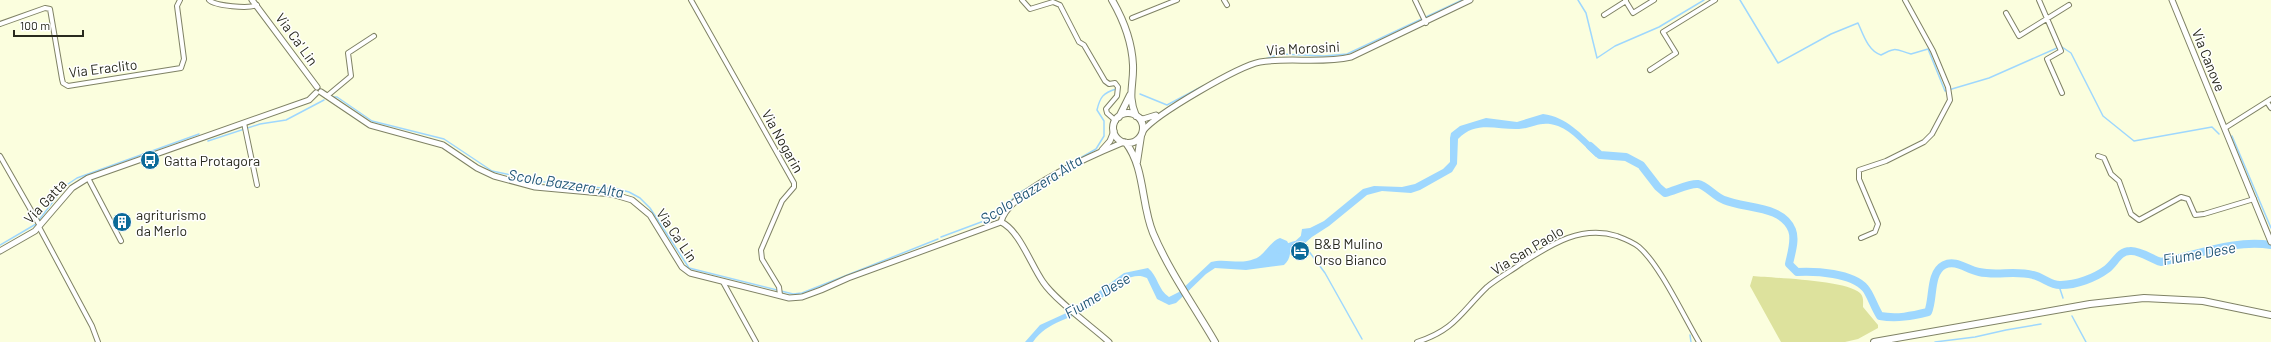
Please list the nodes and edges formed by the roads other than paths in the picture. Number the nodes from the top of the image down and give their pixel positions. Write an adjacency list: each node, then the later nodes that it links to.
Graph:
1 (180, 0): 25 (street, Via Eraclito)
2 (209, 0): 17 (street)
3 (252, 0): 17 (street, Via Ca' Lin)
4 (691, 0): 57 (street, Via Nogarin)
5 (1022, 0): 37 (street)
6 (1112, 0): 30 (main road)
7 (1177, 0): 23 (street)
8 (1224, 0): 18 (street)
9 (1415, 0): 24 (street)
10 (1470, 0): 24 (street, Via Morosini)
11 (1654, 0): 16 (street)
12 (1715, 0): 27 (street)
13 (1905, 0): 52 (street)
14 (2040, 0): 22 (street)
15 (2172, 0): 39 (street, Via Canove)
16 (1625, 1): 21 (street)
17 (257, 5): 28 (street, Via Ca' Lin)
18 (1227, 5)
19 (2069, 5): 22 (street)
20 (2006, 13): 22 (street)
21 (1604, 15)
22 (2048, 17): 29 (street)
23 (1132, 18)
24 (1426, 23): 35 (street, Via Morosini)
25 (0, 24)
26 (374, 36): 31 (street)
27 (1650, 70)
28 (318, 91): 31 (street, Via Ca' Lin); 38 (street, Via Gatta)
29 (2062, 94)
30 (1130, 95): 36 (main road); 37 (main road)
31 (327, 96): 56 (street, Via Ca' Lin)
32 (2271, 99): 33 (street)
33 (2267, 102): 34 (street); 39 (street)
34 (2271, 108)
35 (1161, 114): 36 (street, Via Morosini); 41 (street, Via Morosini)
36 (1137, 117): 37 (main road); 41 (main road)
37 (1117, 119): 40 (main road)
38 (245, 126): 47 (street, Via Gatta); 48 (street)
39 (2225, 128): 49 (street, Via Canove)
40 (1114, 131): 42 (main road); 43 (street)
41 (1142, 133): 42 (main road); 46 (main road)
42 (1125, 142): 43 (street); 46 (main road)
43 (1102, 150): 50 (street)
44 (0, 156): 51 (street)
45 (2098, 156): 49 (street)
46 (1137, 162): 62 (main road)
47 (88, 178): 51 (street, Via Gatta); 53 (street)
48 (257, 185)
49 (2254, 199): 54 (street, Via Canove)
50 (1001, 222): 57 (street, Via Ca' Lin); 61 (street)
51 (39, 227): 55 (street, Via Gatta); 59 (street)
52 (1860, 238)
53 (121, 241)
54 (2271, 241)
55 (0, 251)
56 (723, 282): 57 (street, Via Ca' Lin); 60 (street)
57 (780, 292)
58 (2271, 314): 65 (main road)
59 (98, 342)
60 (756, 342)
61 (1109, 342)
62 (1215, 342)
63 (1417, 342): 64 (street, Via San Paolo)
64 (1699, 342)
65 (1874, 342)

